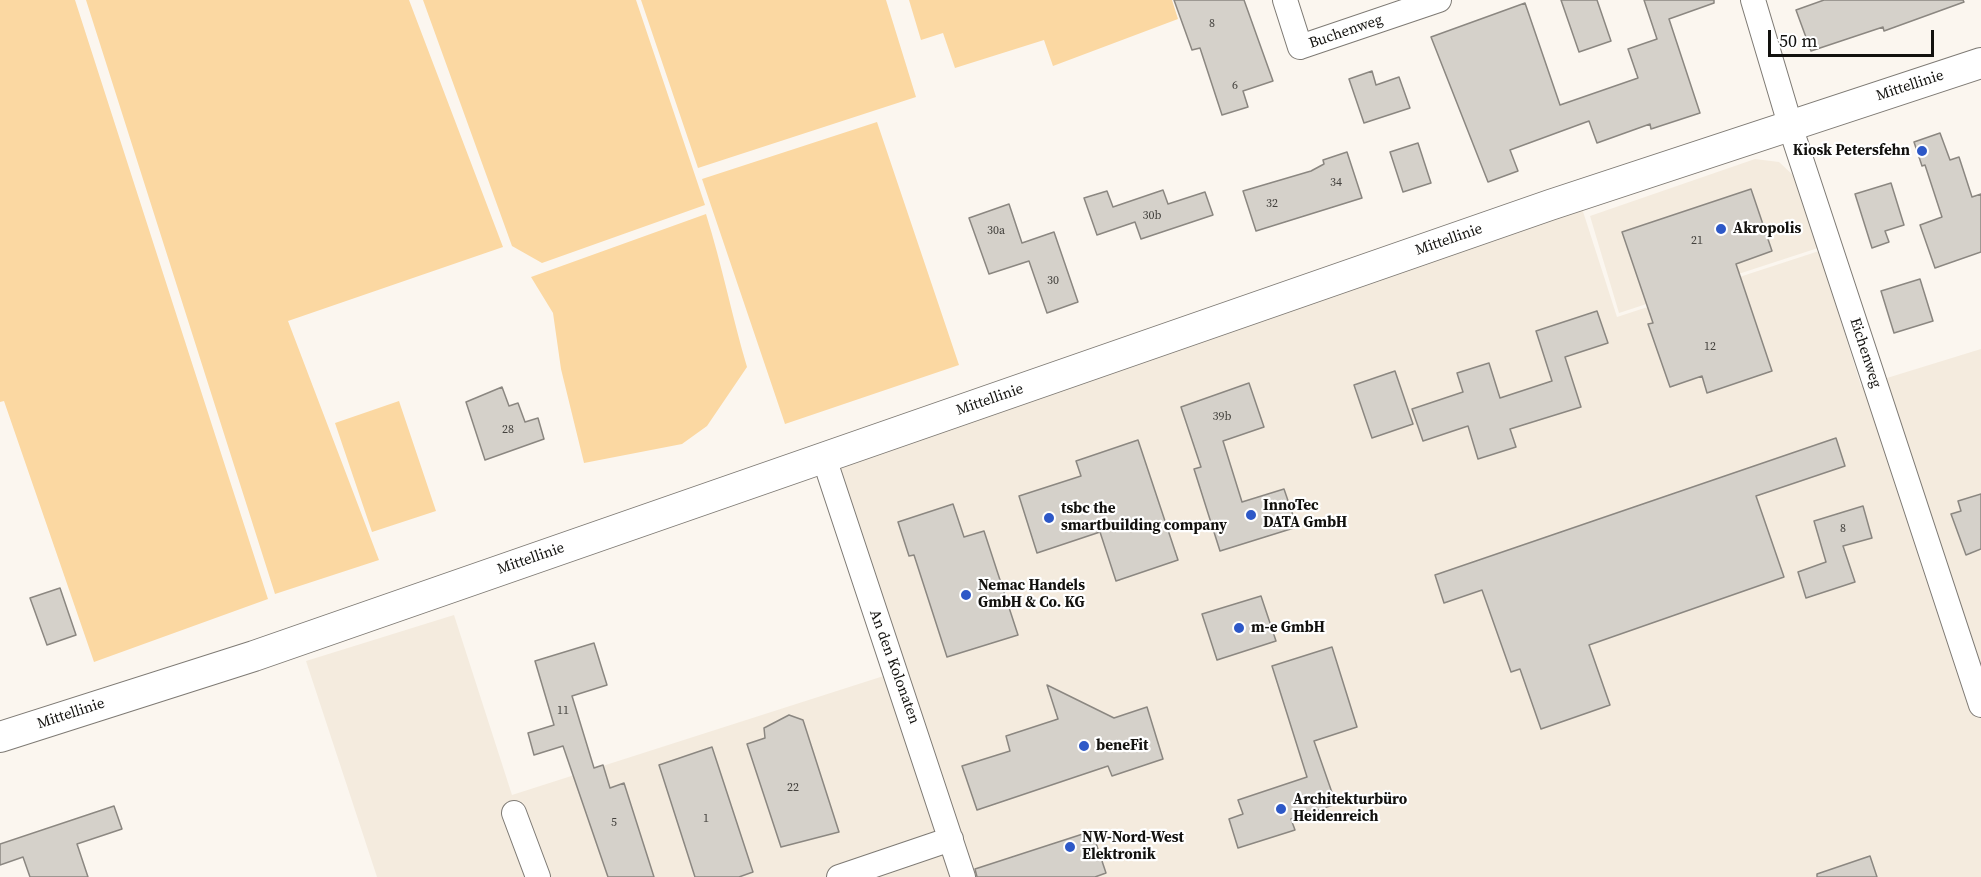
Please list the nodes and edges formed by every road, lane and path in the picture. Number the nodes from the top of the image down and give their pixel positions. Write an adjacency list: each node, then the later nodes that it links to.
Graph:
1 (1285, 0): 2 (street, Buchenweg)
2 (1439, 0)
3 (1753, 0): 5 (street, Eichenweg)
4 (1981, 63): 5 (street, Mittellinie)
5 (1791, 126): 6 (street, Mittellinie); 7 (street, Eichenweg)
6 (824, 458): 8 (street, Mittellinie); 10 (street, An den Kolonaten)
7 (1981, 705)
8 (0, 737)
9 (514, 813): 11 (street)
10 (951, 839): 12 (street); 13 (street, An den Kolonaten)
11 (538, 877)
12 (839, 877)
13 (963, 877)

